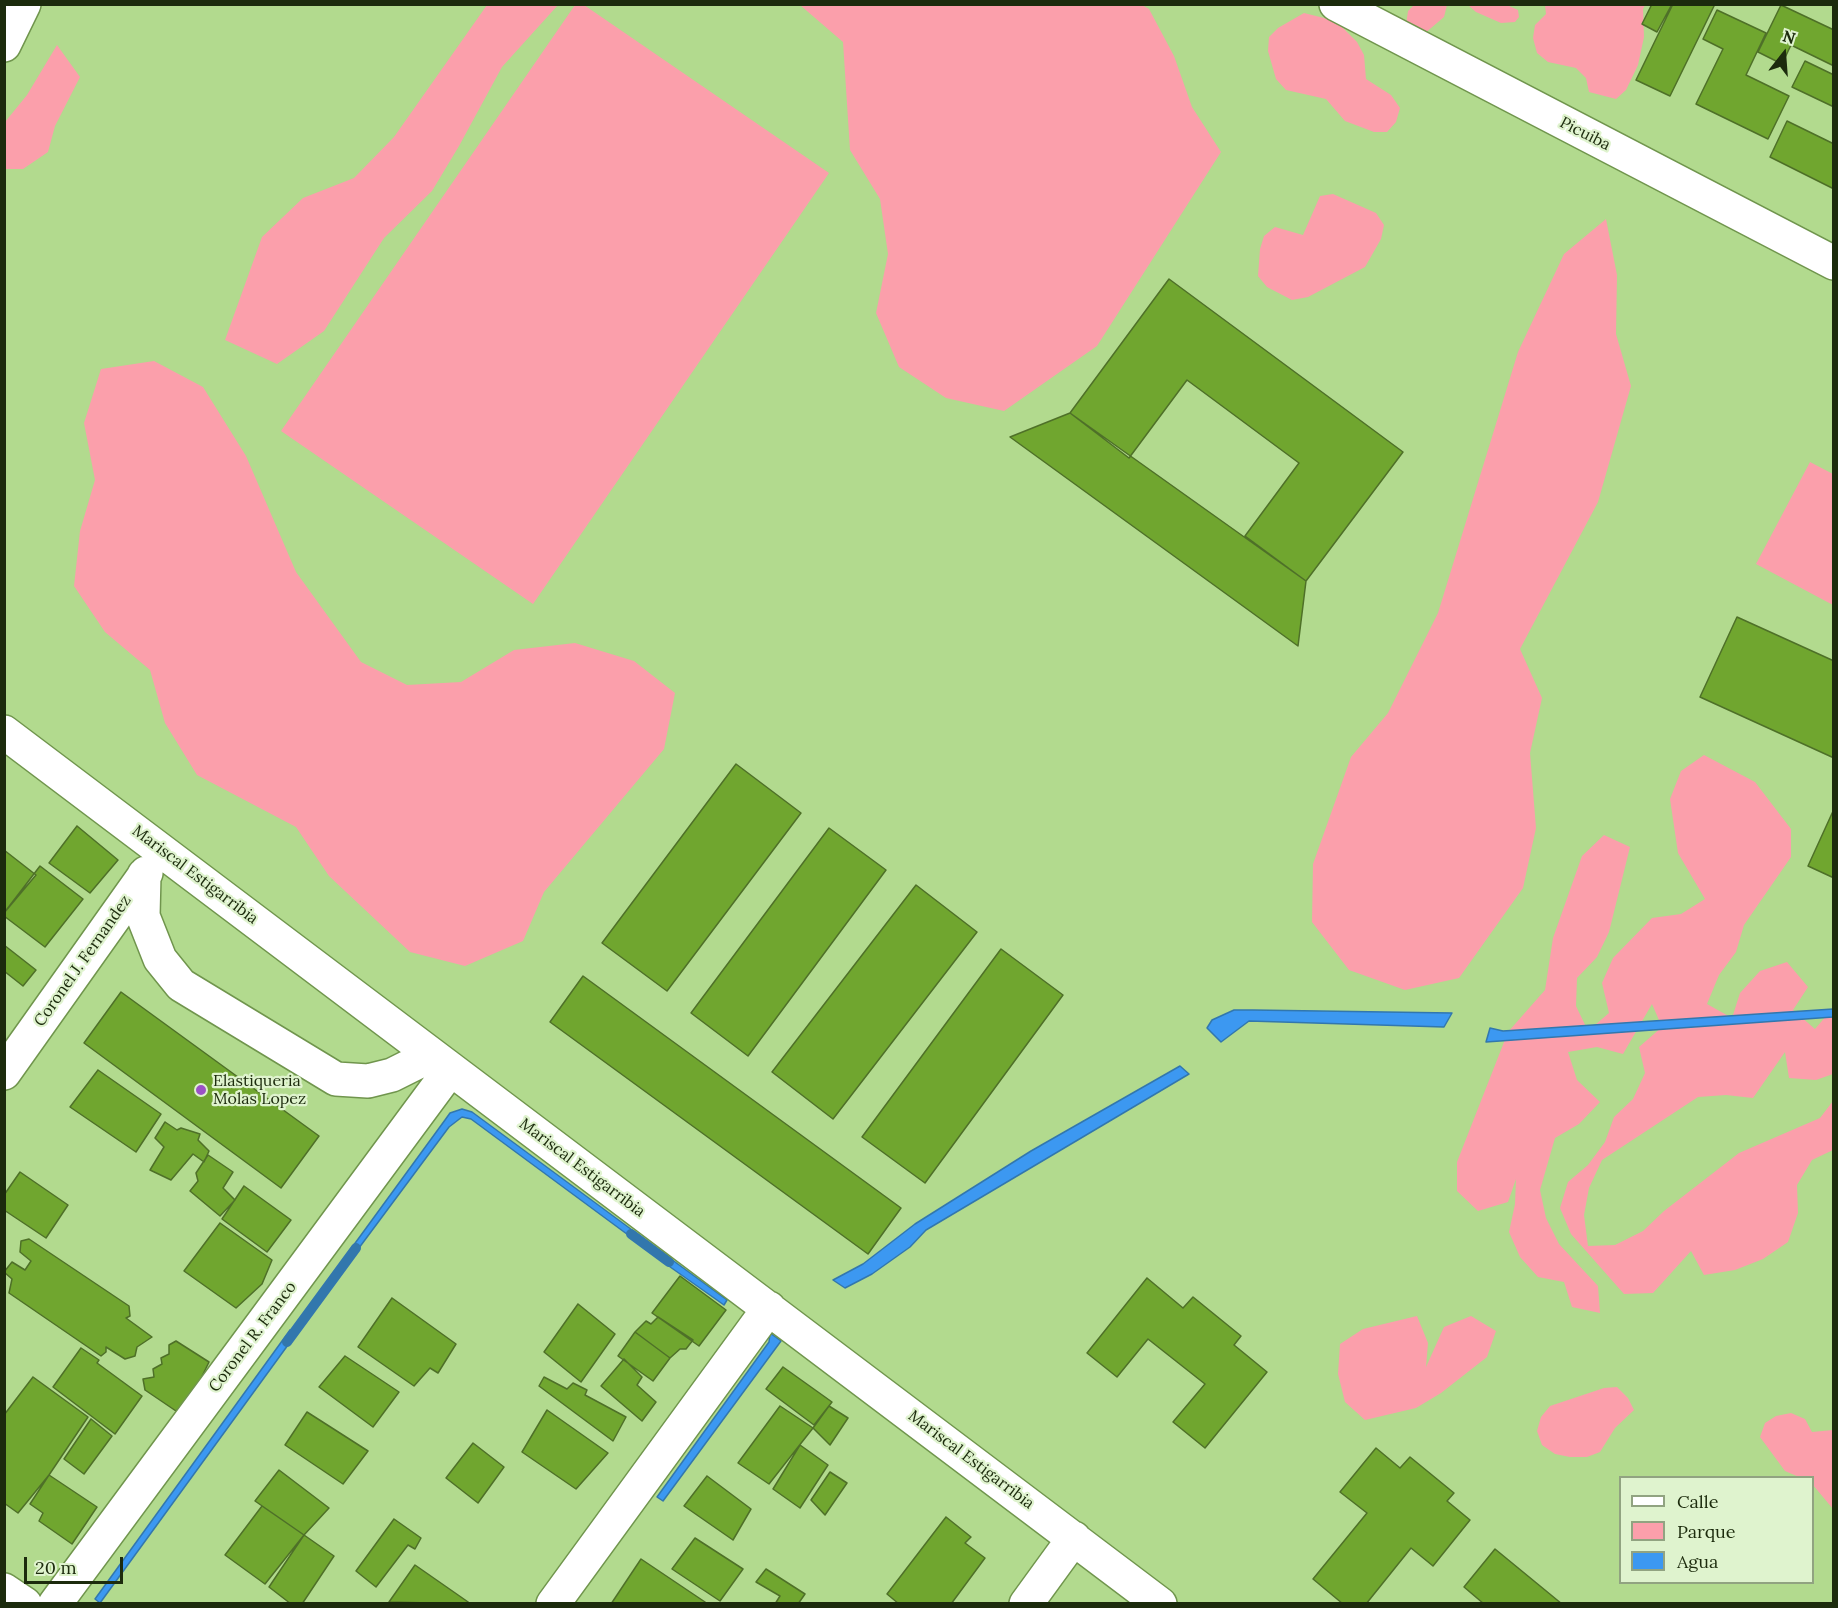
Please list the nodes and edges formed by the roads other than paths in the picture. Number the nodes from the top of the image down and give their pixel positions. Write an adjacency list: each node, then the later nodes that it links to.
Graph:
1 (24, 4): 3 (street)
2 (1336, 4): 4 (street, Picuiba)
3 (4, 45)
4 (1833, 263)
5 (4, 732): 6 (street, Mariscal Estigarribia)
6 (153, 862): 7 (street, Mariscal Estigarribia); 7 (street); 8 (street, Coronel J. Fernandez)
7 (440, 1063): 9 (street, Mariscal Estigarribia); 13 (street, Coronel R. Franco)
8 (4, 1072)
9 (770, 1308): 10 (street, Mariscal Estigarribia); 14 (street)
10 (1074, 1538): 15 (street); 16 (street, Mariscal Estigarribia)
11 (4, 1590): 12 (street)
12 (25, 1604)
13 (55, 1604)
14 (552, 1604)
15 (1026, 1604)
16 (1160, 1604)

